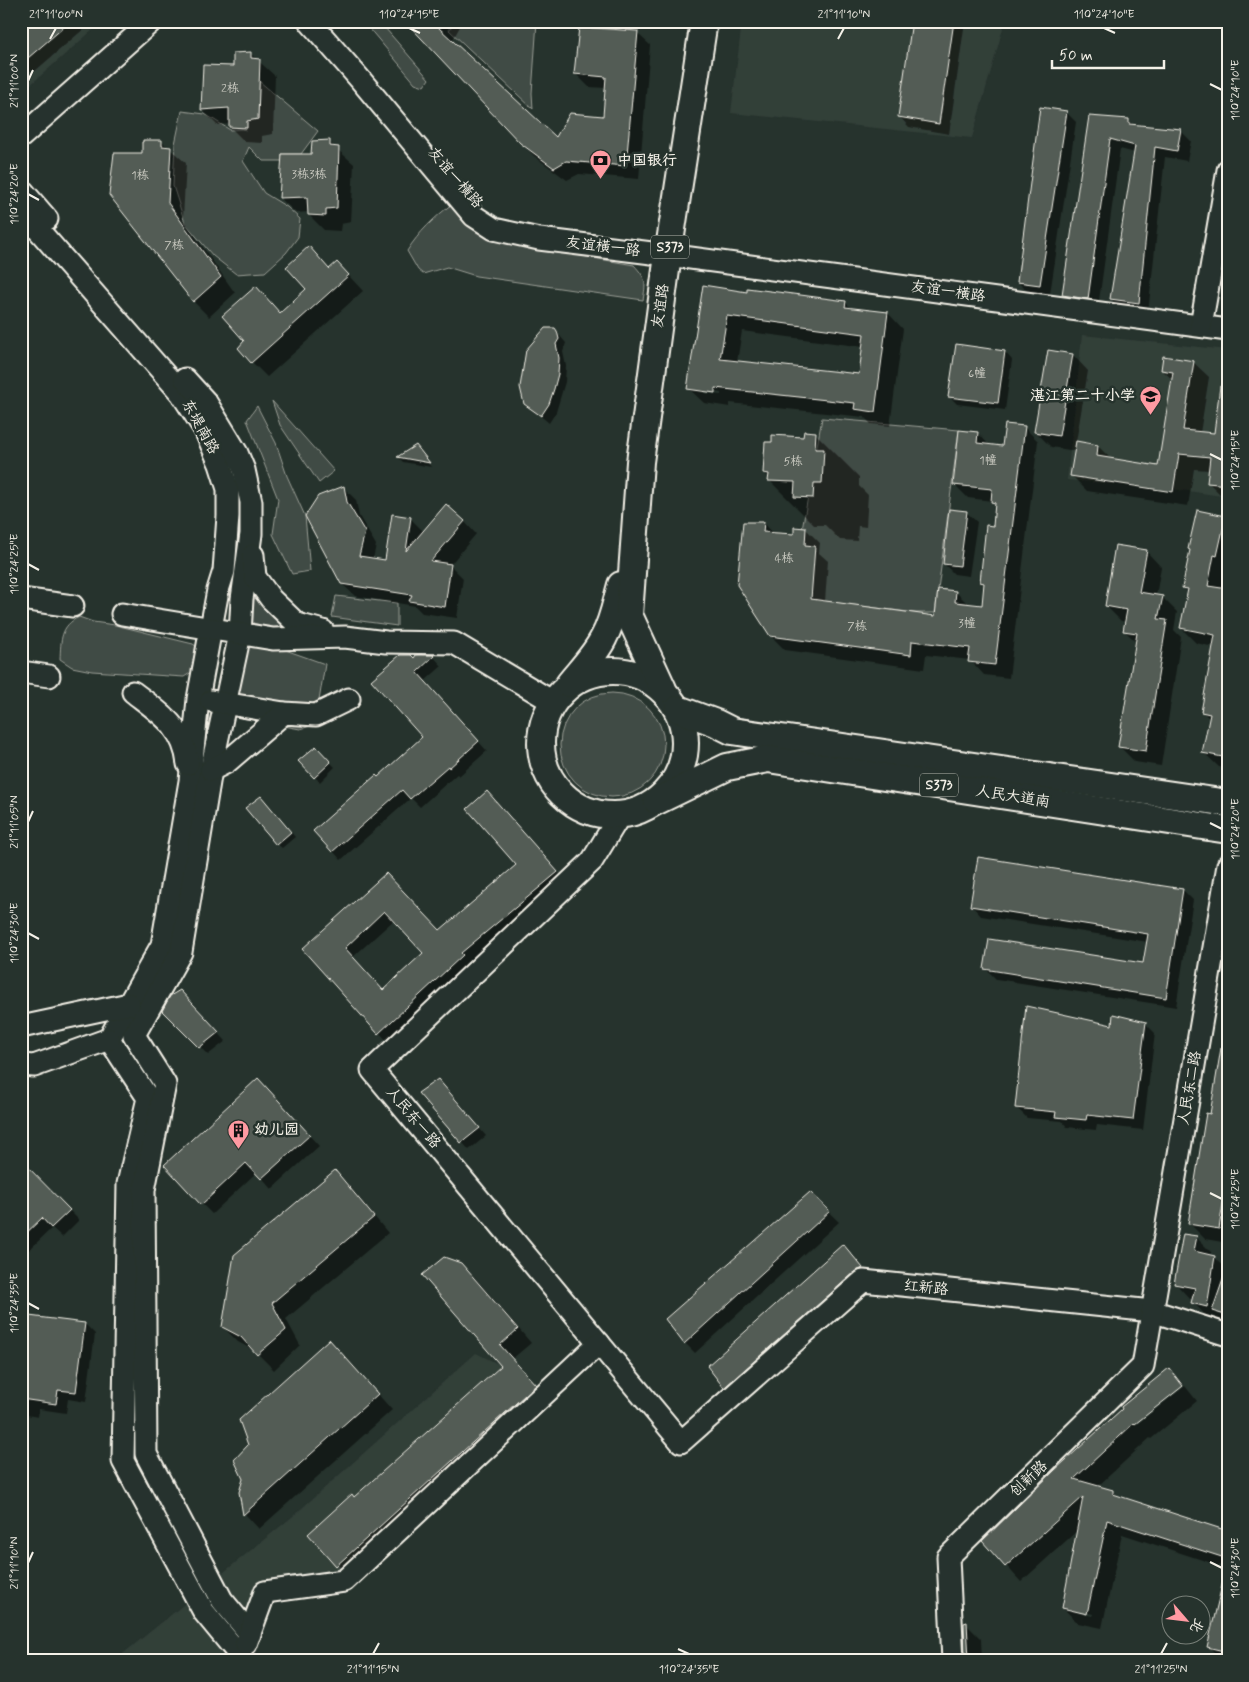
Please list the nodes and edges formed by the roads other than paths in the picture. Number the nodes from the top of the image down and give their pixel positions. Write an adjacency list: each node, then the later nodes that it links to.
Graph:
1 (152, 21): 5 (street)
2 (309, 21): 9 (street, 友谊一横路)
3 (321, 21): 10 (street, 友谊一横路)
4 (704, 21): 10 (main road, 友谊路 / S373)
5 (21, 136)
6 (1228, 170): 11 (street)
7 (21, 189): 14 (street, 东堤南路)
8 (21, 210): 18 (street, 东堤南路)
9 (539, 239): 10 (street, 友谊横一路)
10 (669, 251): 11 (street, 友谊一横路); 13 (main road, 友谊路 / S373)
11 (1201, 326): 12 (street, 友谊一横路)
12 (1228, 330)
13 (640, 473): 24 (main road, 友谊路 / S373); 27 (main road, 友谊路 / S373)
14 (251, 534): 19 (street, 东堤南路); 20 (street)
15 (21, 599): 16 (street)
16 (73, 606)
17 (122, 614): 18 (street)
18 (211, 629): 19 (street); 25 (street, 东堤南路)
19 (240, 634): 20 (street); 28 (street, 东堤南路)
20 (345, 637): 24 (street)
21 (21, 672): 22 (street)
22 (49, 676)
23 (133, 692): 31 (street)
24 (559, 696): 27 (main road, S373); 34 (main road, S373)
25 (198, 699): 28 (street); 31 (street, 东堤南路)
26 (350, 699): 29 (street)
27 (670, 699): 32 (main road, S373); 33 (main road, 人民大道南 / S373)
28 (225, 703): 29 (street); 30 (street, 东堤南路)
29 (284, 713): 30 (street)
30 (211, 770): 45 (street, 东堤南路)
31 (190, 781): 37 (street)
32 (657, 800): 34 (main road, S373); 35 (main road, 人民大道南 / S373)
33 (1228, 803)
34 (620, 815): 43 (street, 人民东一路)
35 (1228, 830)
36 (1228, 865): 41 (street, 人民东二路)
37 (129, 1004): 38 (street); 39 (street)
38 (21, 1027)
39 (109, 1038): 40 (street); 46 (street)
40 (21, 1066)
41 (1152, 1311): 42 (street, 红新路); 44 (street, 红新路); 47 (street, 创新路)
42 (1228, 1336)
43 (600, 1343): 44 (street, 人民东一路); 45 (street)
44 (681, 1442)
45 (250, 1634): 46 (street)
46 (240, 1659)
47 (953, 1661)

